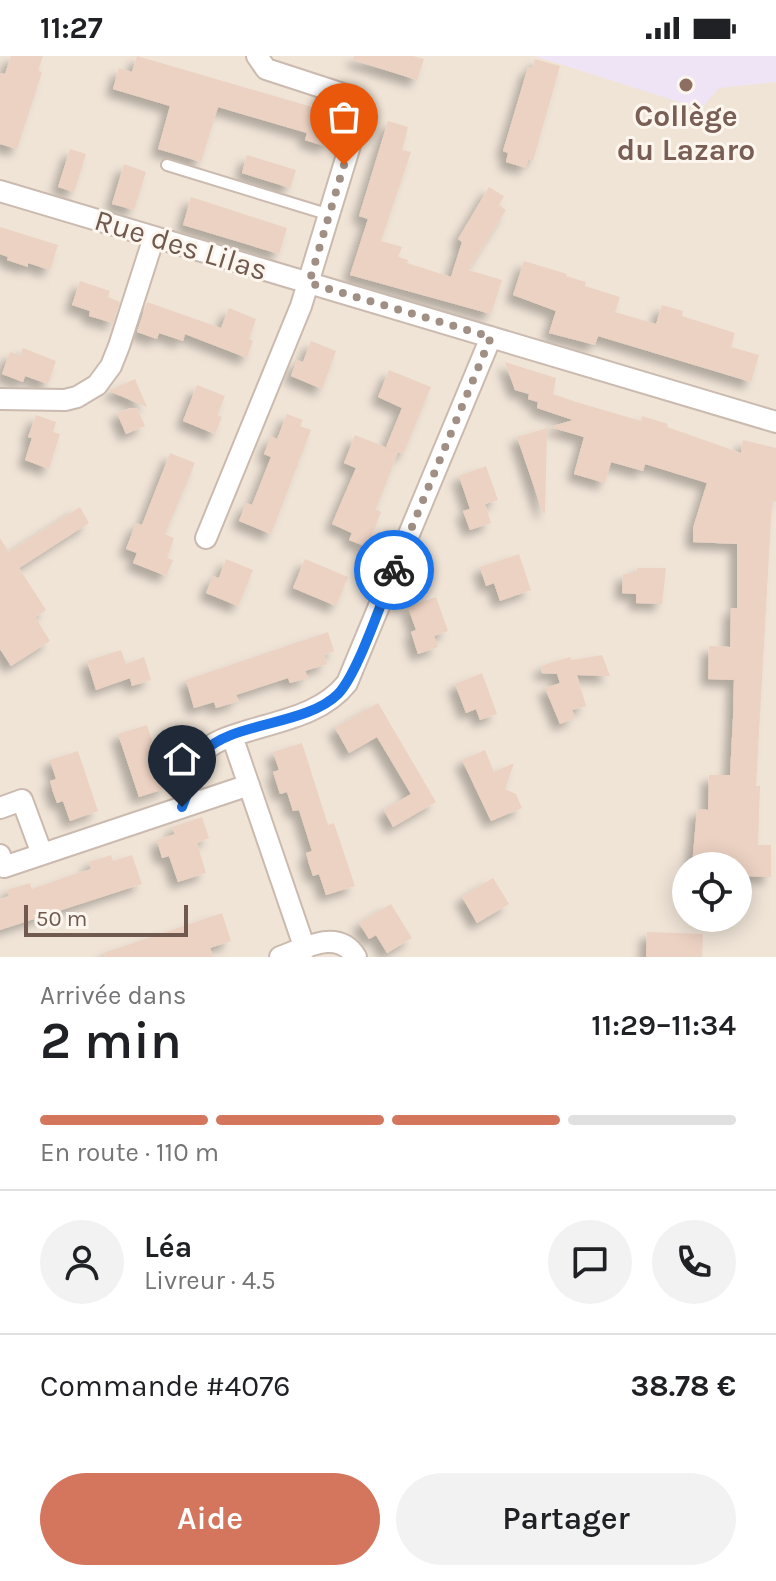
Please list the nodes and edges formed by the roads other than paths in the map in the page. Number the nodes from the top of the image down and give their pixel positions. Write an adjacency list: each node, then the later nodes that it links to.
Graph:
1 (257, 56): 4 (street)
2 (167, 165): 4 (lane)
3 (0, 191): 5 (street, Rue des Lilas)
4 (330, 215): 6 (street)
5 (154, 237): 6 (street, Rue des Lilas); 8 (street)
6 (309, 283): 7 (street, Rue des Lilas); 10 (street)
7 (491, 337): 9 (street, Rue des Lilas); 11 (street)
8 (0, 399)
9 (776, 422)
10 (206, 538)
11 (232, 736): 12 (street); 13 (street)
12 (249, 785): 13 (street); 17 (street)
13 (182, 807): 15 (street)
14 (0, 808): 15 (street)
15 (42, 854): 16 (street)
16 (0, 855)
17 (305, 949): 18 (street); 19 (street)
18 (280, 957)
19 (356, 957)

